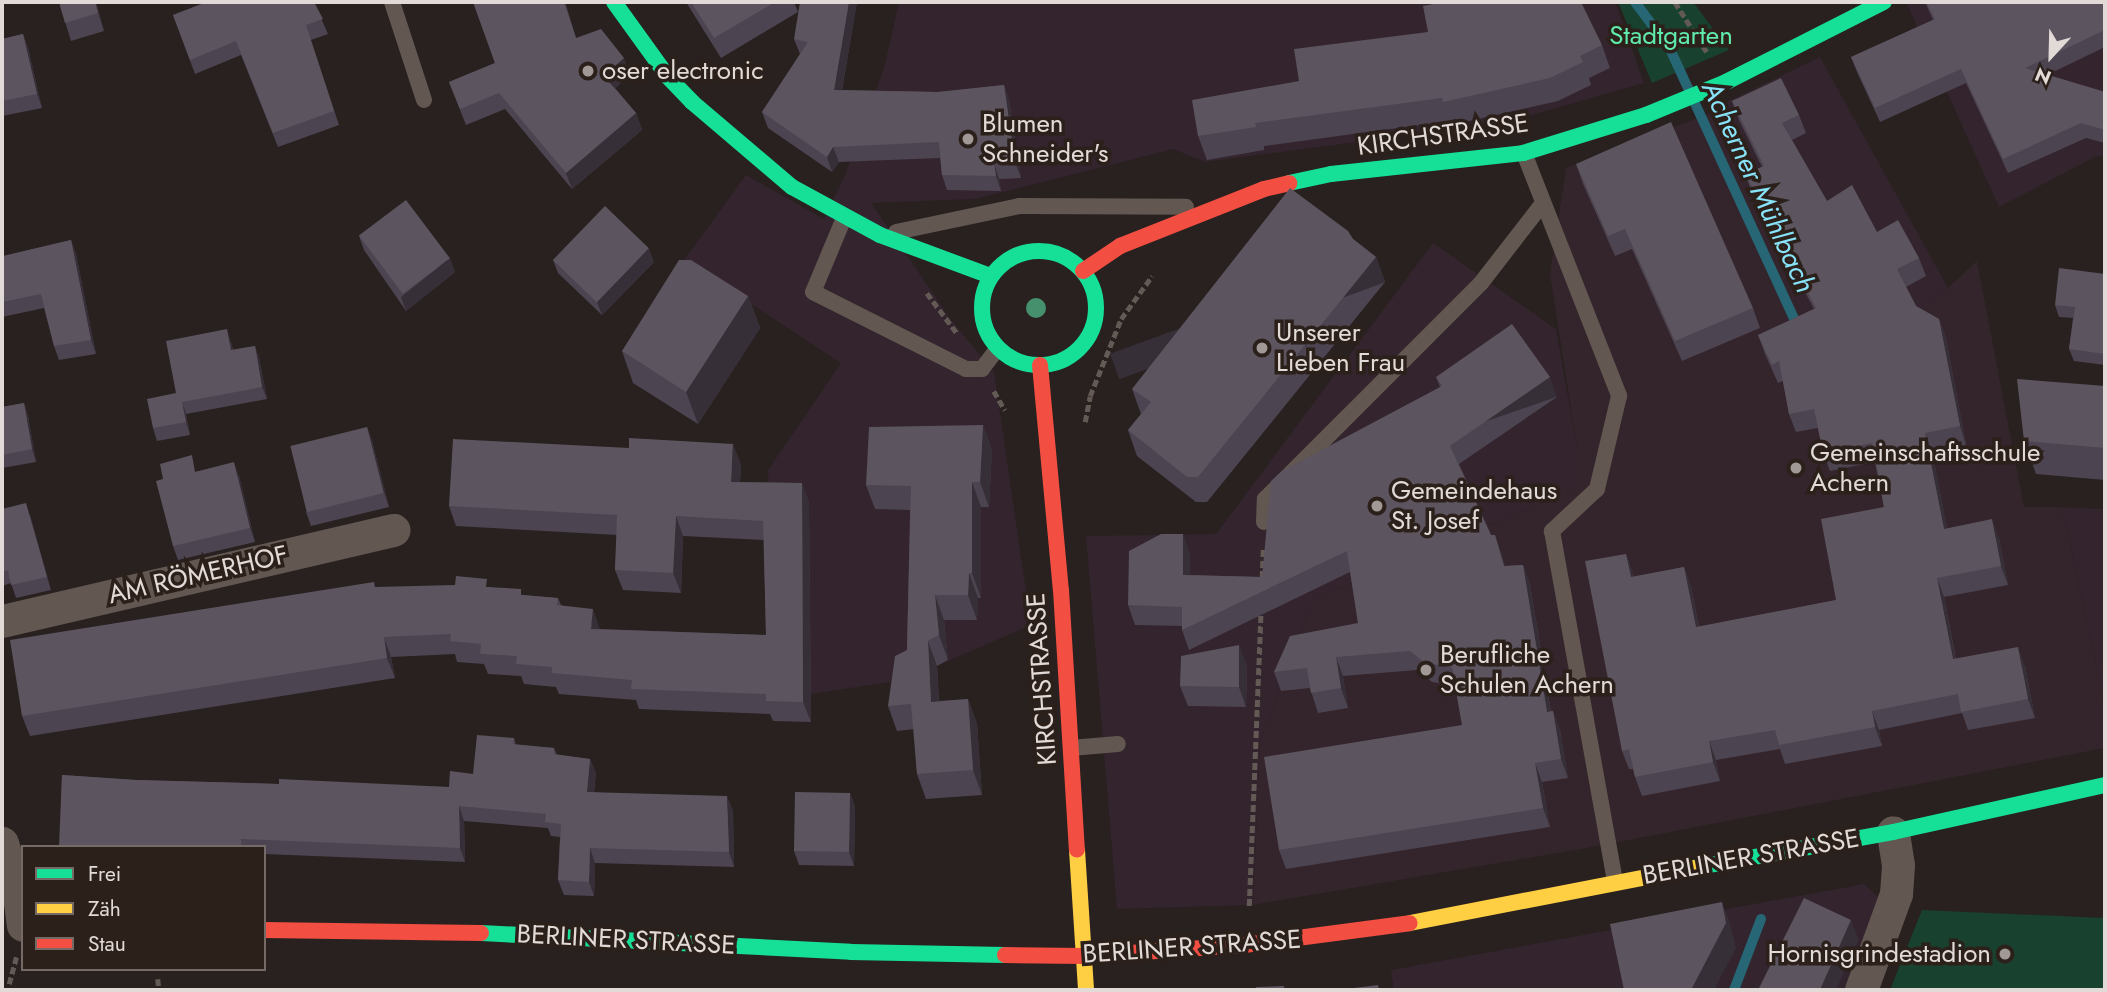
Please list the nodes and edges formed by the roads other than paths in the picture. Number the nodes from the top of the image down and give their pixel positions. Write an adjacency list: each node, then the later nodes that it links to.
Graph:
1 (392, 2): 4 (lane)
2 (614, 2): 8 (street)
3 (1884, 2): 5 (street, KIRCHSTRASSE)
4 (424, 100)
5 (1523, 153): 6 (lane); 7 (street, KIRCHSTRASSE)
6 (1543, 203): 14 (lane); 22 (lane)
7 (1210, 208): 9 (lane); 10 (street, KIRCHSTRASSE)
8 (844, 218): 9 (street); 12 (lane)
9 (880, 235): 11 (street)
10 (1083, 271): 11 (street); 13 (street)
11 (990, 276): 12 (street)
12 (998, 348): 13 (street)
13 (1040, 365): 18 (street, KIRCHSTRASSE)
14 (1264, 522)
15 (394, 530): 16 (street, AM RÖMERHOF)
16 (2, 621)
17 (1118, 744): 18 (lane)
18 (1071, 748): 27 (street, KIRCHSTRASSE)
19 (2105, 785): 20 (street, BERLINER STRASSE)
20 (1894, 832): 22 (street, BERLINER STRASSE); 29 (street)
21 (2, 843): 23 (street)
22 (1615, 882): 27 (street, BERLINER STRASSE)
23 (21, 910)
24 (21, 926): 25 (street)
25 (2, 930)
26 (266, 930): 27 (street, BERLINER STRASSE)
27 (1084, 956): 28 (street, KIRCHSTRASSE)
28 (1086, 990)
29 (1861, 990)

